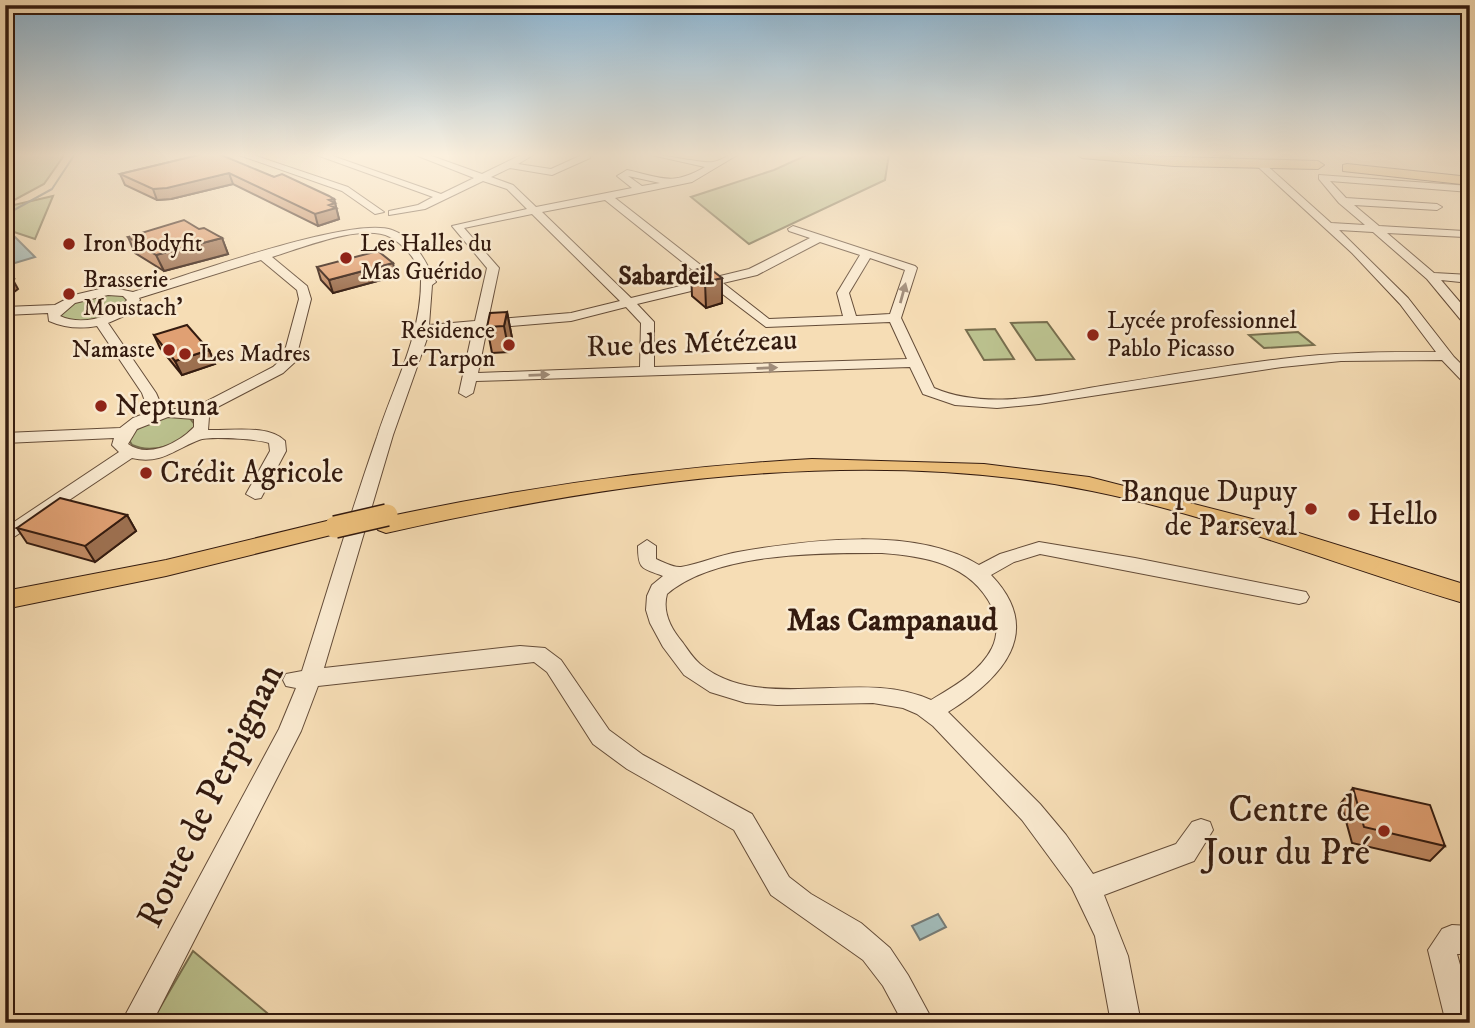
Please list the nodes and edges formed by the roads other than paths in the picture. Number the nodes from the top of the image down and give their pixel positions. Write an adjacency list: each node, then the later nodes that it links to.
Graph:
1 (360, 202): 15 (street)
2 (365, 202): 13 (street)
3 (430, 202): 14 (street)
4 (525, 202): 12 (street)
5 (575, 202): 12 (street)
6 (614, 202): 29 (street)
7 (1304, 202): 16 (street)
8 (1344, 202): 17 (street)
9 (1358, 202): 11 (street)
10 (1432, 202): 11 (street)
11 (1437, 207): 22 (street)
12 (533, 210): 31 (street); 39 (street)
13 (379, 212): 14 (street); 15 (street)
14 (395, 218): 18 (street); 23 (street)
15 (359, 219): 18 (street); 20 (street)
16 (1328, 226): 17 (street); 41 (street)
17 (1374, 228): 22 (street); 27 (street)
18 (372, 229): 20 (street); 23 (street)
19 (793, 229): 21 (street)
20 (326, 237): 25 (street)
21 (821, 237): 24 (street); 29 (street)
22 (1467, 237)
23 (416, 252): 26 (street)
24 (868, 252): 35 (street, one-way to 24); 36 (street)
25 (262, 255): 30 (street); 48 (street)
26 (427, 274): 40 (street); 40 (street)
27 (1431, 276): 28 (street); 34 (street)
28 (1470, 279)
29 (713, 282): 31 (street); 36 (street)
30 (132, 296): 32 (street); 37 (street)
31 (630, 303): 39 (street); 43 (street)
32 (57, 309): 33 (street); 37 (street)
33 (5, 311)
34 (1465, 311): 38 (street)
35 (895, 318): 36 (street); 42 (street)
36 (850, 320)
37 (100, 321): 47 (street)
38 (1470, 322)
39 (482, 324): 40 (street); 44 (street)
40 (430, 330): 65 (street, Route de Perpignan)
41 (1446, 356): 42 (street); 45 (street)
42 (915, 363): 43 (street, Rue des Métézeau, one-way to 42)
43 (647, 372): 44 (street, Rue des Métézeau, one-way to 43)
44 (471, 377): 46 (street)
45 (1470, 381)
46 (466, 393)
47 (157, 414): 48 (street); 49 (street)
48 (195, 414): 50 (street)
49 (123, 433): 51 (street); 52 (street)
50 (197, 434): 52 (street); 53 (street)
51 (5, 438)
52 (130, 452): 56 (street)
53 (256, 494)
54 (386, 520): 55 (main road); 60 (main road); 61 (main road)
55 (335, 532): 63 (main road); 64 (main road)
56 (5, 537)
57 (647, 547): 59 (street)
58 (978, 574): 59 (street); 62 (street); 66 (street)
59 (680, 575): 66 (street)
60 (1470, 580)
61 (1470, 596)
62 (1299, 597)
63 (5, 600)
64 (5, 610)
65 (302, 680): 70 (street, Route de Perpignan); 71 (street)
66 (933, 710): 68 (street)
67 (1201, 830): 68 (street)
68 (1085, 890): 72 (street)
69 (1470, 940): 73 (street)
70 (136, 1023)
71 (919, 1023)
72 (1126, 1023)
73 (1461, 1023)

